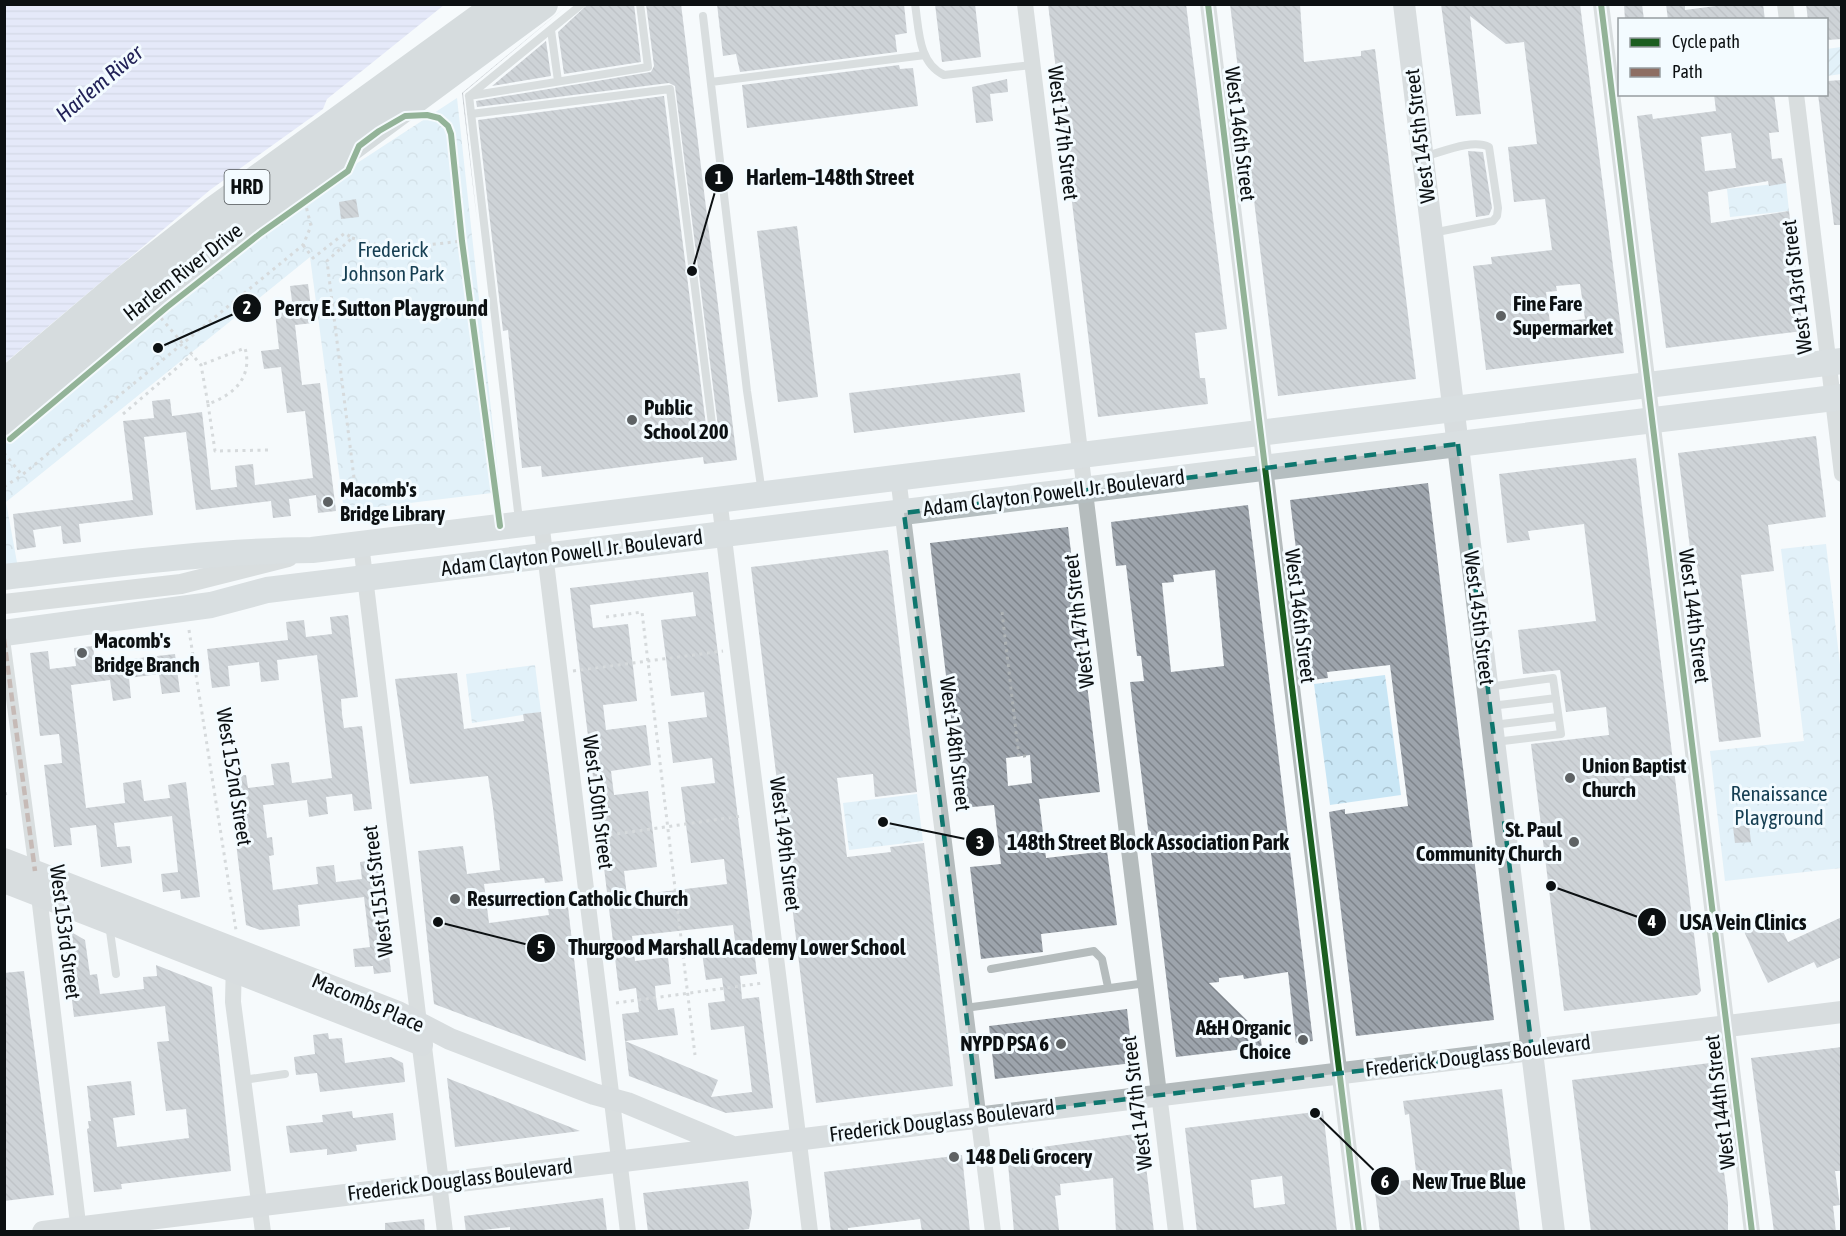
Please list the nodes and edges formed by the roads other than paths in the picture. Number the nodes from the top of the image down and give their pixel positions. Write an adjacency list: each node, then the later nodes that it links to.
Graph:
1 (500, 4): 21 (highway, Harlem River Drive / HRD)
2 (582, 4): 10 (lane)
3 (639, 4): 13 (lane)
4 (915, 4): 11 (lane)
5 (1025, 4): 12 (street, West 147th Street)
6 (1208, 4): 28 (street, West 146th Street)
7 (1404, 4): 18 (main road, West 145th Street)
8 (1601, 4): 22 (street, West 144th Street)
9 (703, 16): 14 (lane)
10 (547, 17): 13 (lane); 15 (lane); 25 (highway, Harlem River Drive / HRD)
11 (925, 55): 12 (lane); 14 (lane)
12 (1032, 65): 30 (street, West 147th Street)
13 (558, 81): 15 (lane)
14 (711, 82): 35 (lane)
15 (469, 96): 17 (lane)
16 (1796, 96): 20 (street, West 143rd Street)
17 (471, 114): 27 (lane); 38 (lane)
18 (1422, 157): 19 (main road, West 145th Street); 19 (lane)
19 (1432, 233): 24 (main road, West 145th Street)
20 (1835, 362): 22 (main road, Adam Clayton Powell Jr. Boulevard); 23 (street, West 143rd Street)
21 (4, 384)
22 (1648, 385): 24 (main road, Adam Clayton Powell Jr. Boulevard); 26 (street, West 144th Street)
23 (1837, 398): 26 (main road, Adam Clayton Powell Jr. Boulevard); 32 (street, West 143rd Street)
24 (1453, 408): 28 (main road, Adam Clayton Powell Jr. Boulevard); 29 (main road, West 145th Street)
25 (4, 420)
26 (1653, 420): 29 (main road, Adam Clayton Powell Jr. Boulevard); 67 (street, West 144th Street)
27 (713, 432)
28 (1260, 432): 30 (main road, Adam Clayton Powell Jr. Boulevard); 31 (street, West 146th Street)
29 (1458, 444): 31 (main road, Adam Clayton Powell Jr. Boulevard); 52 (main road, West 145th Street)
30 (1081, 454): 33 (main road, Adam Clayton Powell Jr. Boulevard); 34 (street, West 147th Street)
31 (1265, 467): 34 (main road, Adam Clayton Powell Jr. Boulevard); 70 (street, West 146th Street)
32 (1842, 474)
33 (898, 477): 35 (main road, Adam Clayton Powell Jr. Boulevard); 37 (street, West 148th Street)
34 (1085, 489): 37 (main road, Adam Clayton Powell Jr. Boulevard); 62 (street, West 147th Street)
35 (762, 493): 36 (main road, Adam Clayton Powell Jr. Boulevard)
36 (719, 498): 38 (main road, Adam Clayton Powell Jr. Boulevard); 39 (street, West 149th Street)
37 (904, 513): 39 (main road, Adam Clayton Powell Jr. Boulevard); 64 (street, West 148th Street)
38 (530, 522): 40 (main road, Adam Clayton Powell Jr. Boulevard); 42 (street, West 150th Street)
39 (724, 534): 42 (main road, Adam Clayton Powell Jr. Boulevard); 76 (street, West 149th Street)
40 (361, 544): 41 (main road, Adam Clayton Powell Jr. Boulevard); 45 (street, West 151st Street)
41 (312, 550): 43 (main road, Adam Clayton Powell Jr. Boulevard); 46 (street, Adam Clayton Powell Jr. Boulevard)
42 (545, 556): 45 (main road, Adam Clayton Powell Jr. Boulevard); 74 (street, West 150th Street)
43 (178, 558): 44 (main road, Adam Clayton Powell Jr. Boulevard); 46 (street)
44 (4, 577)
45 (365, 579): 47 (main road, Adam Clayton Powell Jr. Boulevard); 66 (street, West 151st Street)
46 (181, 584): 47 (street, Adam Clayton Powell Jr. Boulevard); 48 (street, Adam Clayton Powell Jr. Boulevard)
47 (267, 590): 49 (main road, Adam Clayton Powell Jr. Boulevard)
48 (4, 604)
49 (4, 633)
50 (4, 639): 55 (street, West 153rd Street)
51 (1556, 698): 52 (lane); 52 (lane); 53 (lane)
52 (1491, 715): 53 (lane); 53 (lane); 69 (main road, West 145th Street)
53 (1558, 717)
54 (4, 859): 55 (main road, Macombs Place)
55 (35, 871): 57 (street, West 153rd Street); 59 (main road, Macombs Place)
56 (4, 882): 57 (main road, Macombs Place)
57 (39, 896): 58 (main road, Macombs Place); 81 (street, West 153rd Street)
58 (109, 923): 59 (main road, Macombs Place); 61 (lane)
59 (235, 951): 66 (main road, Macombs Place); 68 (main road, Macombs Place); 72 (street)
60 (991, 969): 63 (lane)
61 (116, 974)
62 (1146, 983): 63 (lane); 73 (street, West 147th Street)
63 (1108, 987): 64 (lane)
64 (965, 1008): 75 (street, West 148th Street)
65 (1842, 1012): 67 (main road, Frederick Douglass Boulevard)
66 (419, 1023): 68 (street, West 151st Street); 74 (main road, Macombs Place)
67 (1727, 1026): 69 (main road, Frederick Douglass Boulevard); 91 (street, West 144th Street)
68 (422, 1045): 79 (street, West 151st Street)
69 (1532, 1050): 70 (main road, Frederick Douglass Boulevard); 90 (main road, West 145th Street)
70 (1339, 1073): 73 (main road, Frederick Douglass Boulevard); 89 (street, West 146th Street)
71 (285, 1074): 72 (lane)
72 (243, 1080): 80 (street)
73 (1159, 1095): 75 (main road, Frederick Douglass Boulevard); 88 (street, West 147th Street)
74 (612, 1098): 77 (main road, Macombs Place); 78 (street, West 150th Street)
75 (979, 1117): 76 (main road, Frederick Douglass Boulevard); 87 (street, West 148th Street)
76 (798, 1138): 77 (main road, Frederick Douglass Boulevard); 86 (street, West 149th Street)
77 (731, 1147): 78 (main road, Frederick Douglass Boulevard)
78 (619, 1161): 79 (main road, Frederick Douglass Boulevard); 85 (street, West 150th Street)
79 (439, 1183): 80 (main road, Frederick Douglass Boulevard); 84 (street, West 151st Street)
80 (259, 1205): 81 (main road, Frederick Douglass Boulevard); 83 (street)
81 (78, 1229): 82 (main road, Frederick Douglass Boulevard)
82 (43, 1232)
83 (263, 1232)
84 (445, 1232)
85 (628, 1232)
86 (810, 1232)
87 (993, 1232)
88 (1176, 1232)
89 (1359, 1232)
90 (1554, 1232)
91 (1752, 1232)

